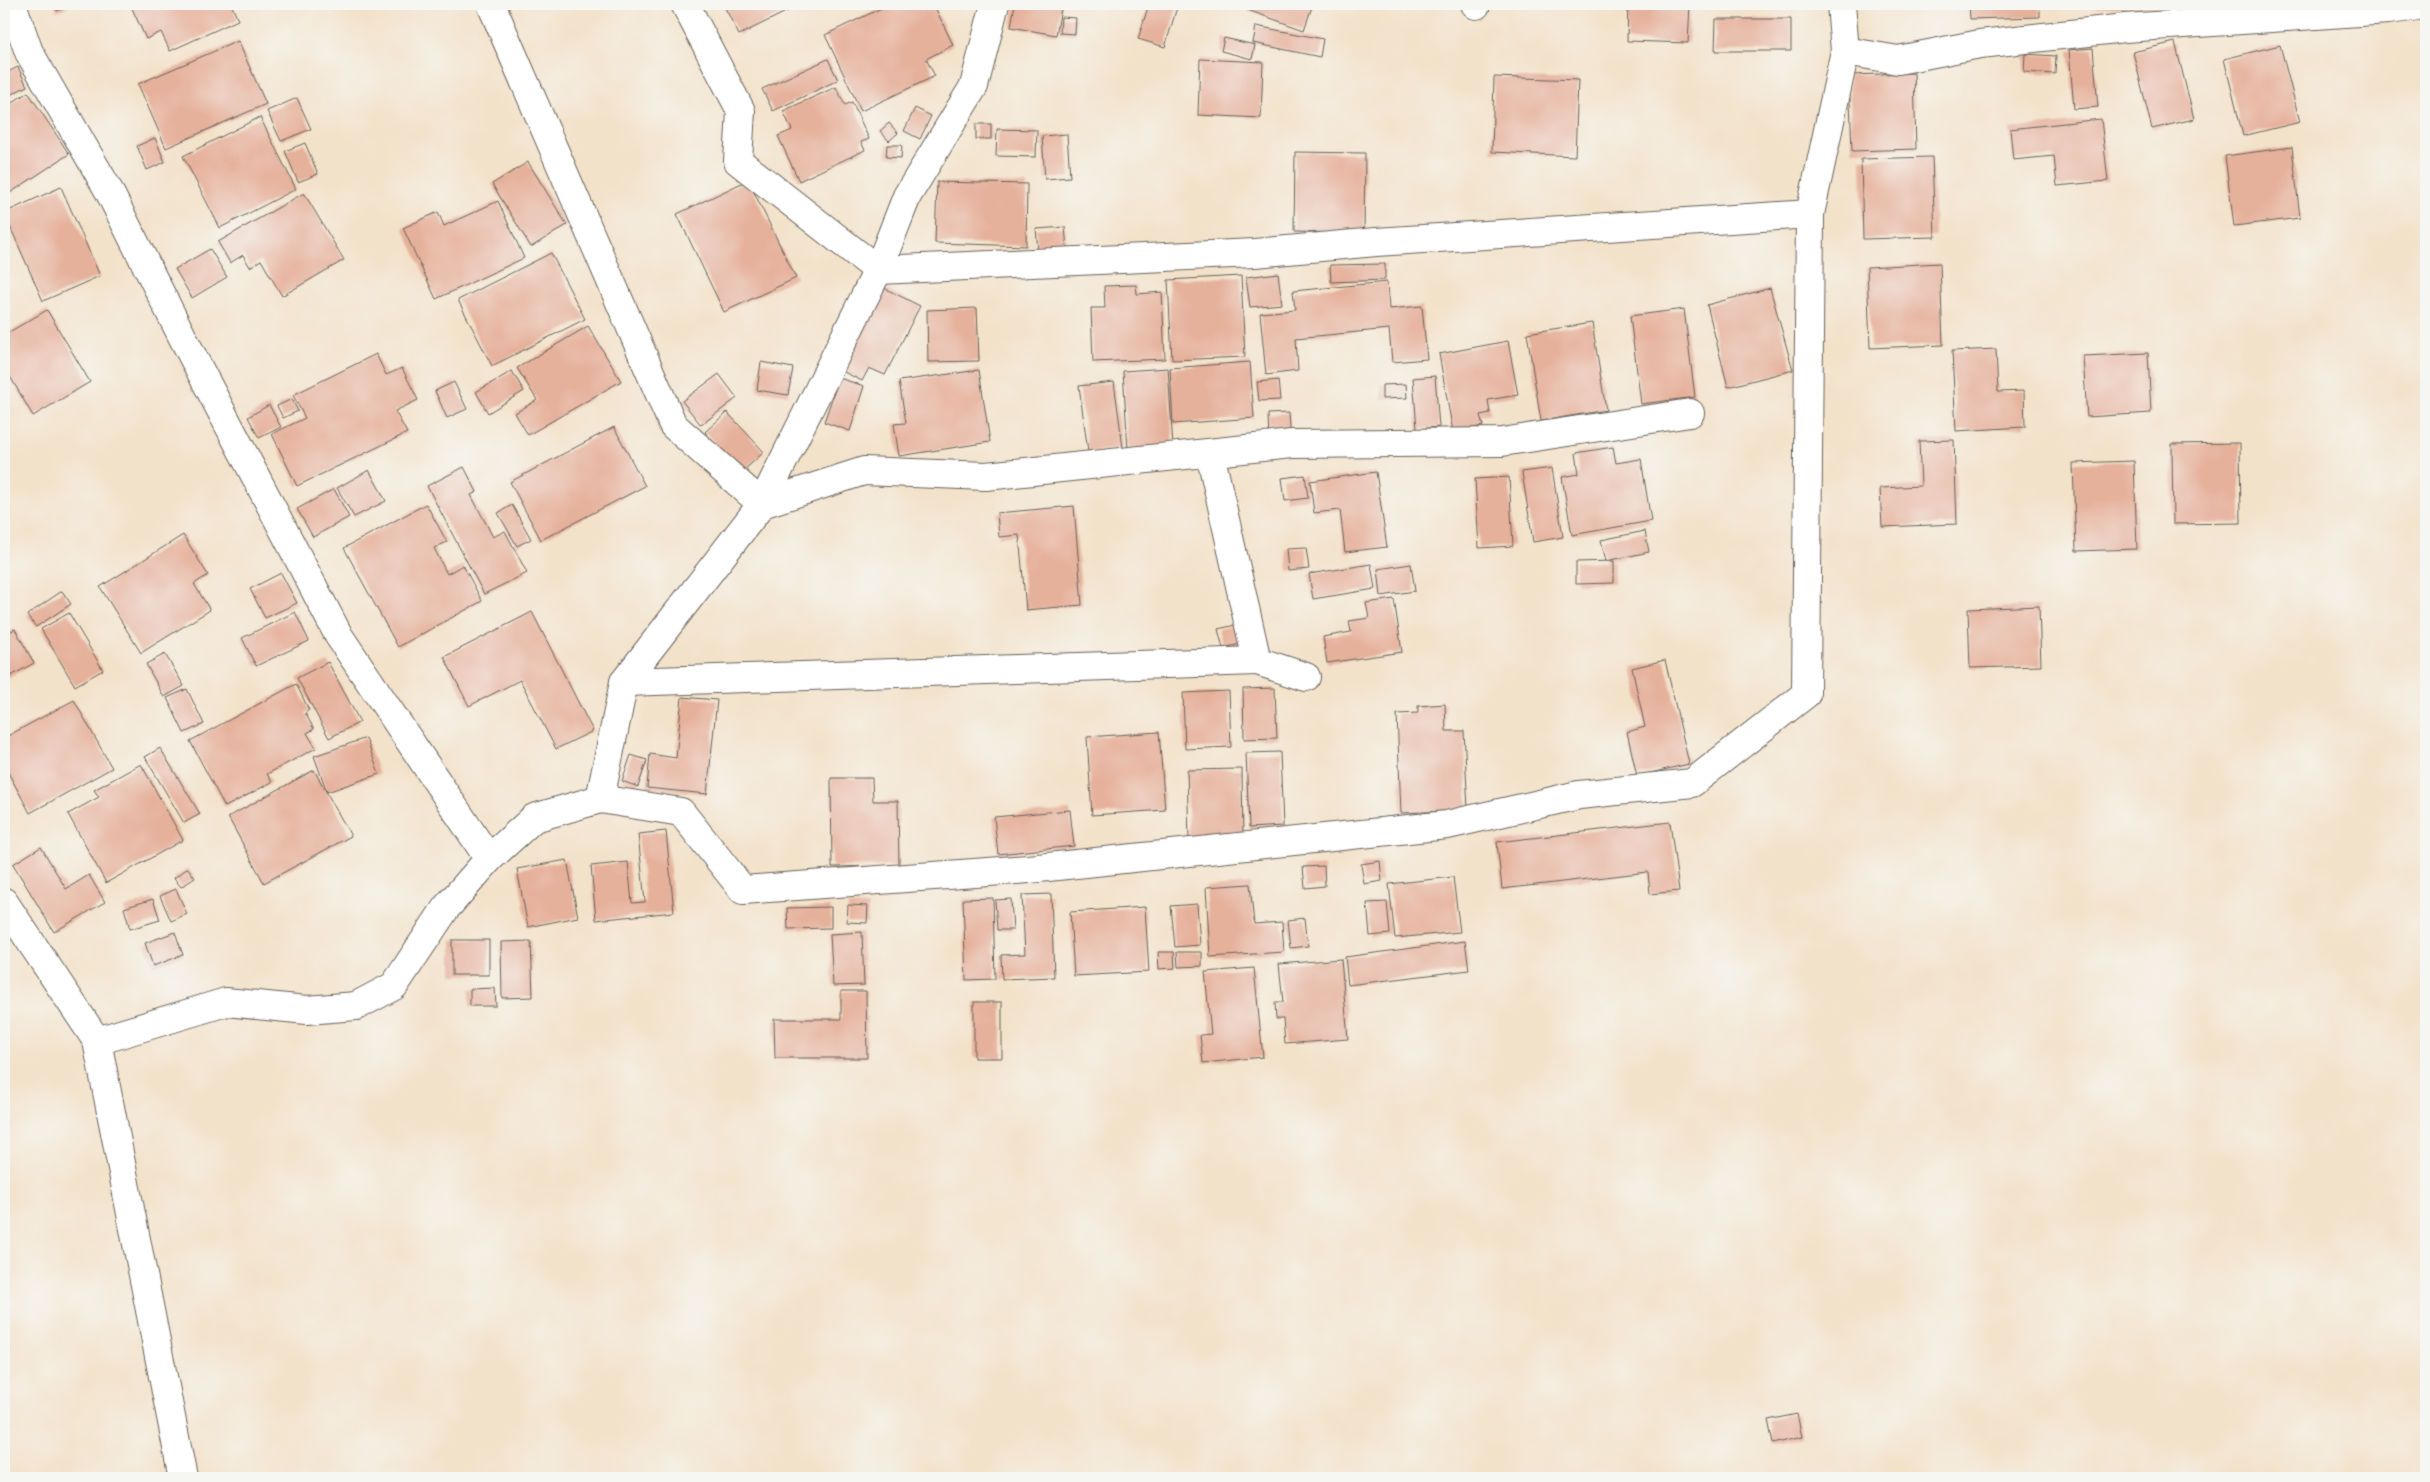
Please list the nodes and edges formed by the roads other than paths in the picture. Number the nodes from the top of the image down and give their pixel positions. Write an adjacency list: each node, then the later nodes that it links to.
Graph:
1 (12, 4): 17 (street)
2 (491, 4): 12 (street)
3 (685, 4): 9 (street)
4 (996, 4): 9 (street)
5 (1841, 4): 7 (street)
6 (2426, 5): 7 (street)
7 (1845, 51): 8 (street)
8 (1810, 214): 9 (street); 16 (street)
9 (878, 270): 12 (street)
10 (1690, 413): 11 (street)
11 (1210, 453): 12 (street); 13 (street)
12 (762, 504): 15 (street)
13 (1258, 661): 14 (street); 15 (street)
14 (1306, 677)
15 (624, 682): 16 (street)
16 (600, 799): 17 (street)
17 (489, 859): 19 (street)
18 (4, 902): 19 (street)
19 (97, 1041): 20 (street)
20 (183, 1478)

